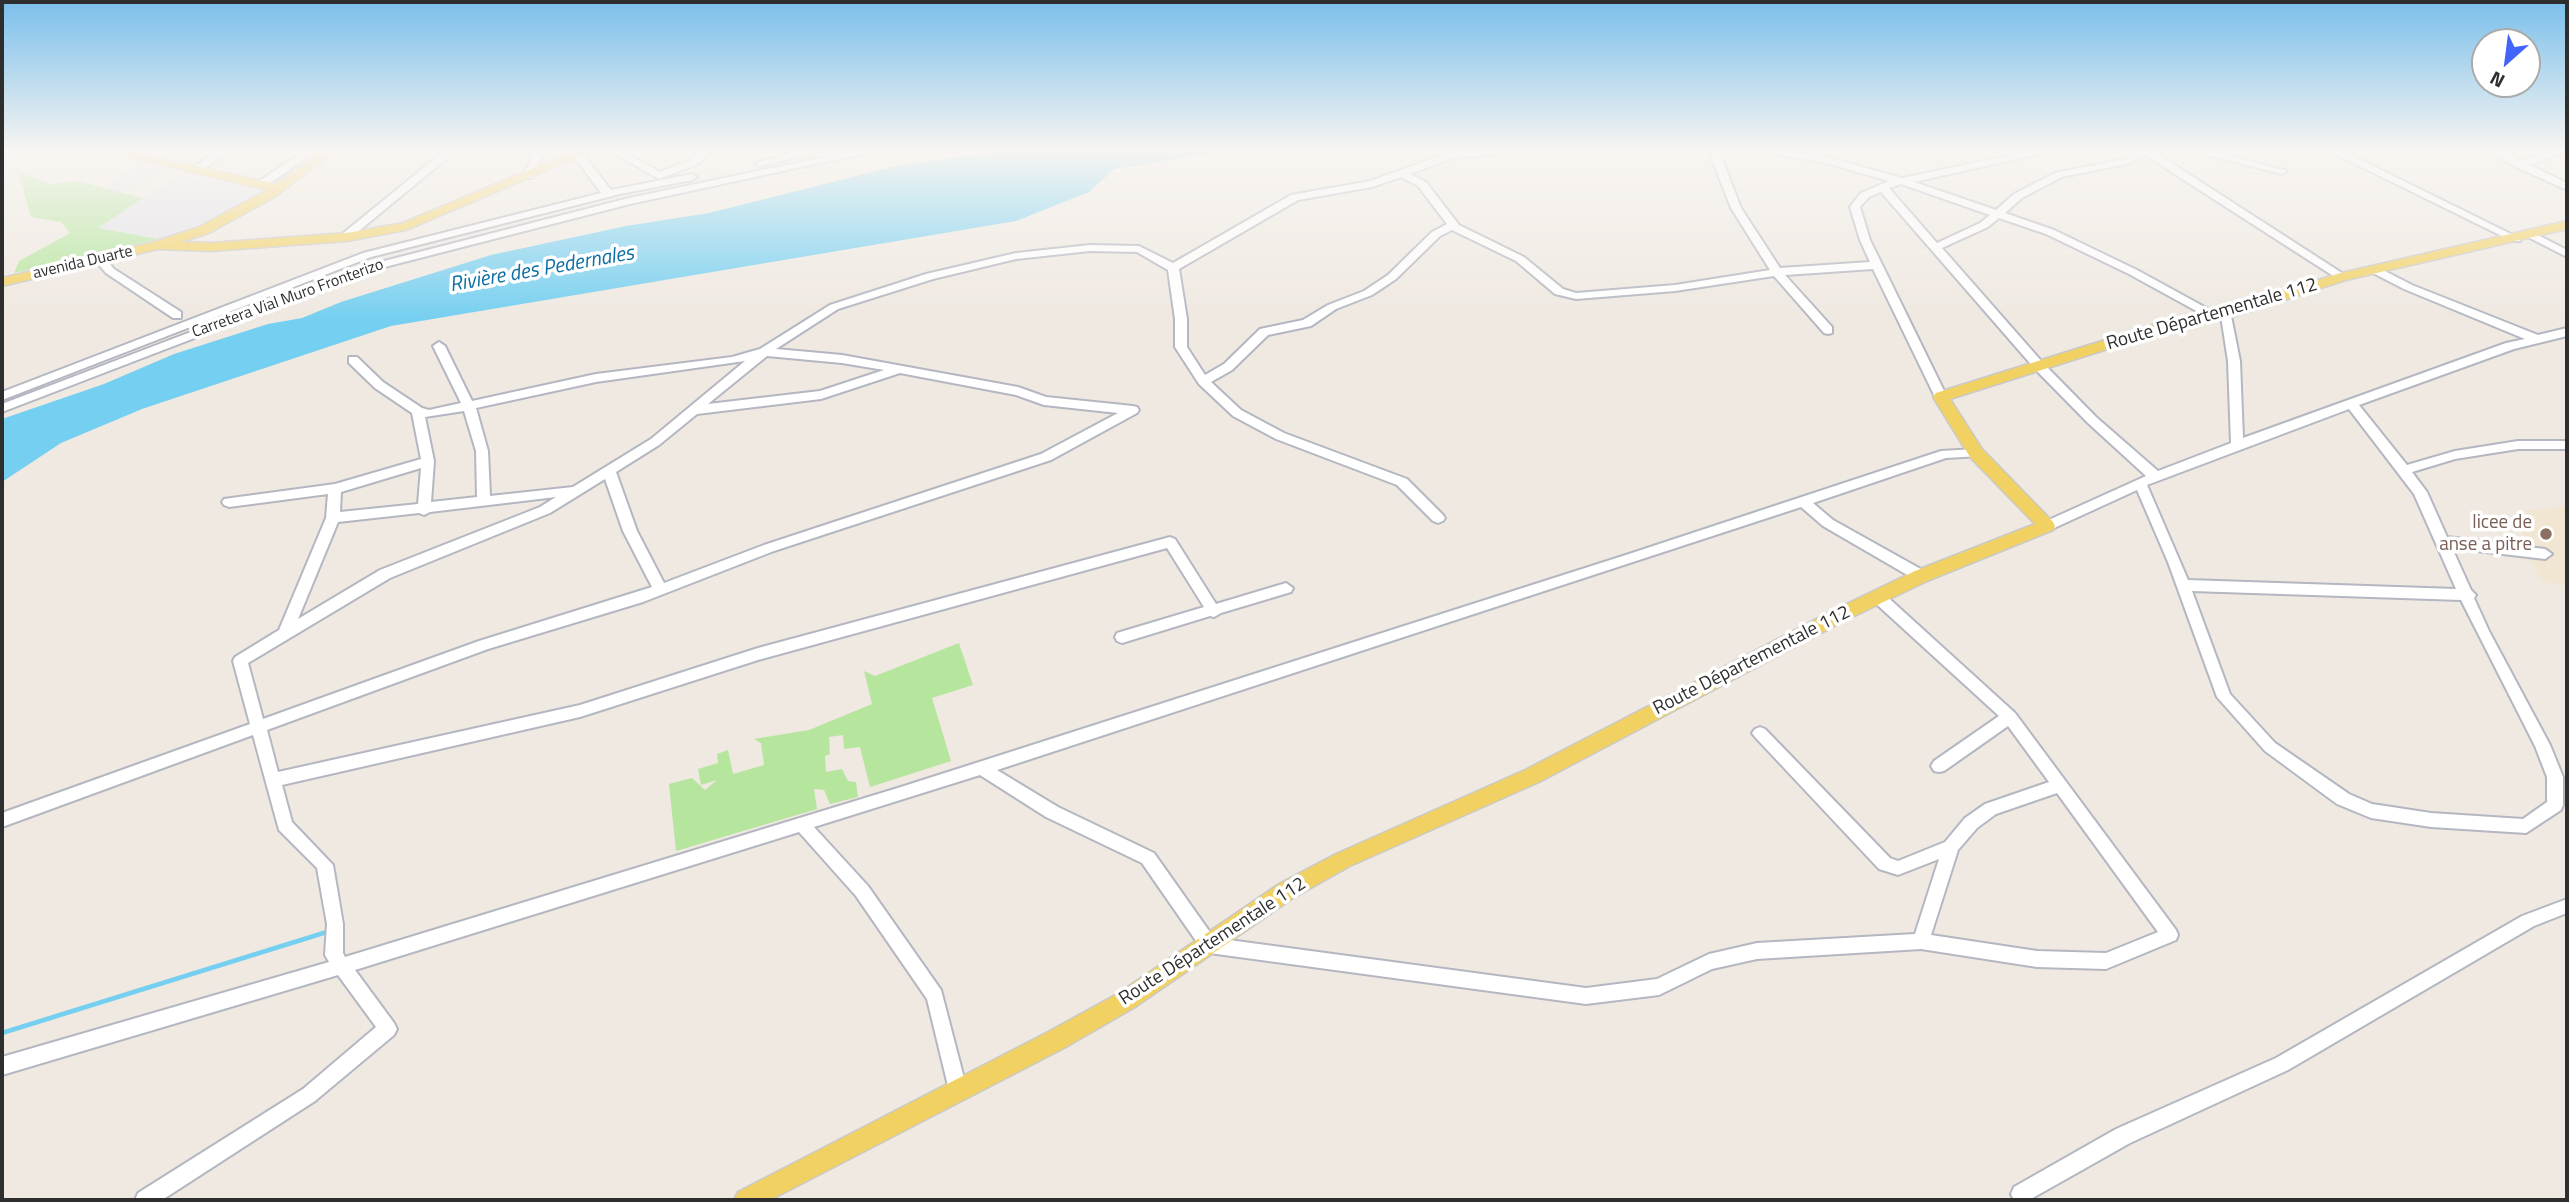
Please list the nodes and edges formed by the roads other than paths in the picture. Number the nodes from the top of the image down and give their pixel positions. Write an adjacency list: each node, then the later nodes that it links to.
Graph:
1 (244, 207): 20 (main road, avenida Duarte)
2 (382, 207): 19 (street)
3 (452, 207): 19 (main road)
4 (556, 207): 41 (street, Carretera Vial Muro Fronterizo)
5 (605, 207): 45 (street, Carretera Vial Muro Fronterizo)
6 (1278, 207): 25 (street)
7 (1439, 207): 16 (street)
8 (1736, 207): 27 (street)
9 (1854, 207): 24 (street)
10 (1899, 207): 21 (street)
11 (1978, 207): 15 (street)
12 (2007, 207): 15 (street)
13 (2233, 207): 28 (street)
14 (2459, 207): 18 (street)
15 (1998, 214): 21 (street); 31 (street)
16 (1452, 225): 27 (street); 40 (street)
17 (2567, 225): 18 (main road, Route Départementale 112)
18 (2523, 236): 22 (street); 26 (main road, Route Départementale 112)
19 (345, 237): 20 (main road)
20 (158, 245): 23 (main road, avenida Duarte)
21 (1934, 248): 38 (street)
22 (2567, 254)
23 (100, 259): 29 (main road, avenida Duarte); 30 (street)
24 (1879, 265): 27 (street); 42 (street)
25 (1173, 268): 36 (street); 40 (street)
26 (2375, 270): 28 (main road, Route Départementale 112); 34 (street)
27 (1777, 272): 32 (street)
28 (2342, 277): 31 (main road, Route Départementale 112)
29 (2, 282)
30 (177, 315)
31 (2220, 315): 38 (main road, Route Départementale 112); 48 (street)
32 (1828, 330)
33 (2567, 332): 34 (street)
34 (2536, 340): 43 (street)
35 (439, 346): 44 (street)
36 (764, 352): 39 (street); 44 (street); 46 (street)
37 (353, 360): 47 (street)
38 (2039, 366): 42 (main road, Route Départementale 112); 54 (street)
39 (902, 369): 46 (street); 70 (street)
40 (1203, 381): 63 (street)
41 (2, 396)
42 (1941, 397): 50 (main road)
43 (2351, 403): 48 (street); 53 (street)
44 (469, 406): 47 (street); 58 (street)
45 (2, 408)
46 (695, 410): 52 (street)
47 (418, 411): 51 (street)
48 (2236, 445): 54 (street)
49 (2567, 445): 53 (street)
50 (1976, 453): 60 (street); 64 (main road)
51 (428, 461): 56 (street); 61 (street)
52 (609, 470): 57 (street); 70 (street)
53 (2404, 470): 65 (street)
54 (2156, 477): 55 (street)
55 (2140, 483): 64 (street); 68 (street)
56 (335, 489): 59 (street); 62 (street)
57 (576, 491): 58 (street); 74 (street)
58 (484, 500): 61 (street)
59 (229, 502)
60 (1803, 502): 67 (street); 80 (street)
61 (424, 510): 62 (street)
62 (333, 518): 74 (street)
63 (1438, 518)
64 (2047, 526): 67 (main road, Route Départementale 112)
65 (2444, 542): 66 (street); 71 (street)
66 (2545, 554)
67 (1921, 576): 72 (main road, Route Départementale 112)
68 (2182, 584): 71 (street); 71 (street)
69 (1286, 588): 73 (street)
70 (661, 590): 77 (street)
71 (2469, 595)
72 (1878, 597): 76 (street); 88 (main road, Route Départementale 112)
73 (1214, 612): 75 (street); 81 (street)
74 (285, 634): 77 (street)
75 (1122, 637)
76 (2010, 718): 79 (street); 82 (street)
77 (258, 725): 81 (street); 83 (street)
78 (1760, 733): 85 (street)
79 (1939, 766)
80 (981, 768): 84 (street); 88 (street)
81 (273, 780): 89 (street)
82 (2061, 785): 85 (street); 87 (street)
83 (2, 820)
84 (801, 824): 89 (street); 91 (street)
85 (1951, 847): 87 (street)
86 (2567, 906): 92 (street)
87 (1921, 941): 88 (street)
88 (1209, 945): 91 (main road, Route Départementale 112)
89 (344, 965): 90 (street); 93 (street)
90 (2, 1066)
91 (958, 1090): 94 (main road, Route Départementale 112)
92 (2021, 1194)
93 (145, 1200)
94 (746, 1200)

